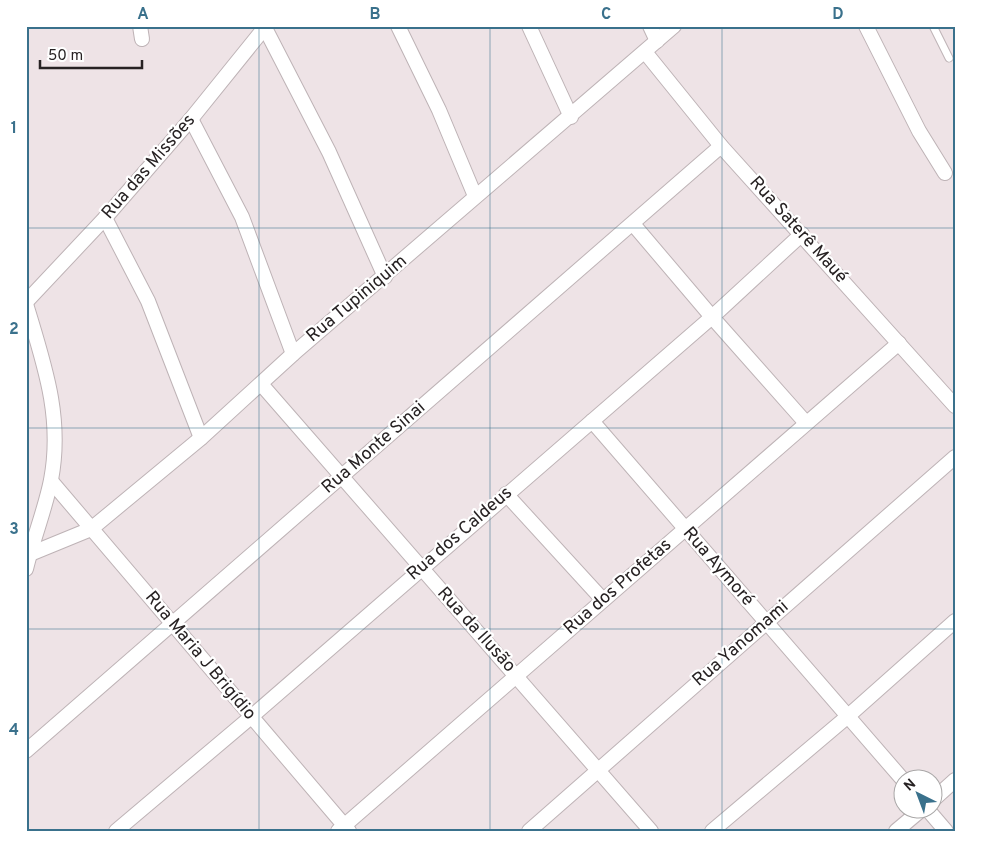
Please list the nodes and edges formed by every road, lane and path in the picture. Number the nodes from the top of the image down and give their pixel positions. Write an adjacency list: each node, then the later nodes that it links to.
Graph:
1 (398, 26): 15 (street)
2 (529, 26): 11 (street)
3 (650, 26): 8 (street)
4 (674, 26): 8 (street, Rua Tupiniquim)
5 (866, 26): 14 (street)
6 (933, 26): 10 (lane)
7 (266, 27): 12 (street, Rua das Missões); 19 (street)
8 (657, 41): 9 (street, Rua Tupiniquim)
9 (644, 52): 11 (street, Rua Tupiniquim); 13 (street, Rua Saterê Maué)
10 (949, 58)
11 (571, 117): 15 (street, Rua Tupiniquim)
12 (191, 119): 16 (street, Rua das Missões); 23 (street)
13 (721, 146): 17 (street, Rua Monte Sinai); 18 (street, Rua Saterê Maué)
14 (945, 173)
15 (476, 196): 19 (street, Rua Tupiniquim)
16 (105, 218): 20 (street, Rua das Missões); 28 (street)
17 (633, 224): 21 (street); 30 (street, Rua Monte Sinai)
18 (802, 234): 21 (street, Rua dos Caldeus); 22 (street, Rua Saterê Maué)
19 (385, 277): 23 (street, Rua Tupiniquim)
20 (26, 303): 31 (street)
21 (712, 317): 26 (street, Rua dos Caldeus); 27 (street)
22 (899, 343): 25 (street, Rua Saterê Maué); 27 (street, Rua dos Profetas)
23 (293, 354): 24 (street, Rua Tupiniquim)
24 (261, 384): 28 (street, Rua Tupiniquim); 30 (street, Rua da Ilusão)
25 (955, 406)
26 (592, 421): 32 (street, Rua dos Caldeus); 34 (street, Rua Aymoré)
27 (806, 424): 34 (street, Rua dos Profetas)
28 (200, 438): 33 (street, Rua Tupiniquim)
29 (955, 458): 41 (street, Rua Yanomami)
30 (342, 476): 37 (street, Rua da Ilusão); 40 (street, Rua Monte Sinai)
31 (51, 481): 33 (street, Rua Maria J Brigídio); 35 (street)
32 (506, 494): 37 (street, Rua dos Caldeus); 38 (street)
33 (91, 529): 35 (street, Rua Tupiniquim); 40 (street, Rua Maria J Brigídio)
34 (685, 529): 38 (street, Rua dos Profetas); 41 (street, Rua Aymoré)
35 (30, 554): 36 (street)
36 (26, 569)
37 (420, 569): 42 (street, Rua da Ilusão); 43 (street, Rua dos Caldeus)
38 (604, 600): 42 (street, Rua dos Profetas)
39 (955, 621): 44 (street)
40 (173, 622): 43 (street, Rua Maria J Brigídio); 45 (street, Rua Monte Sinai)
41 (766, 622): 44 (street, Rua Aymoré); 46 (street, Rua Yanomami)
42 (517, 675): 46 (street, Rua da Ilusão); 52 (street, Rua dos Profetas)
43 (251, 717): 52 (street, Rua Maria J Brigídio); 53 (street, Rua dos Caldeus)
44 (847, 717): 47 (street, Rua Aymoré); 56 (street)
45 (26, 751)
46 (598, 770): 54 (street, Rua Yanomami); 55 (street, Rua da Ilusão)
47 (894, 771)
48 (955, 780): 49 (street)
49 (944, 790)
50 (909, 820): 57 (street)
51 (937, 820): 58 (street)
52 (344, 829)
53 (116, 831)
54 (529, 831)
55 (651, 831)
56 (712, 831)
57 (896, 831)
58 (946, 831)

